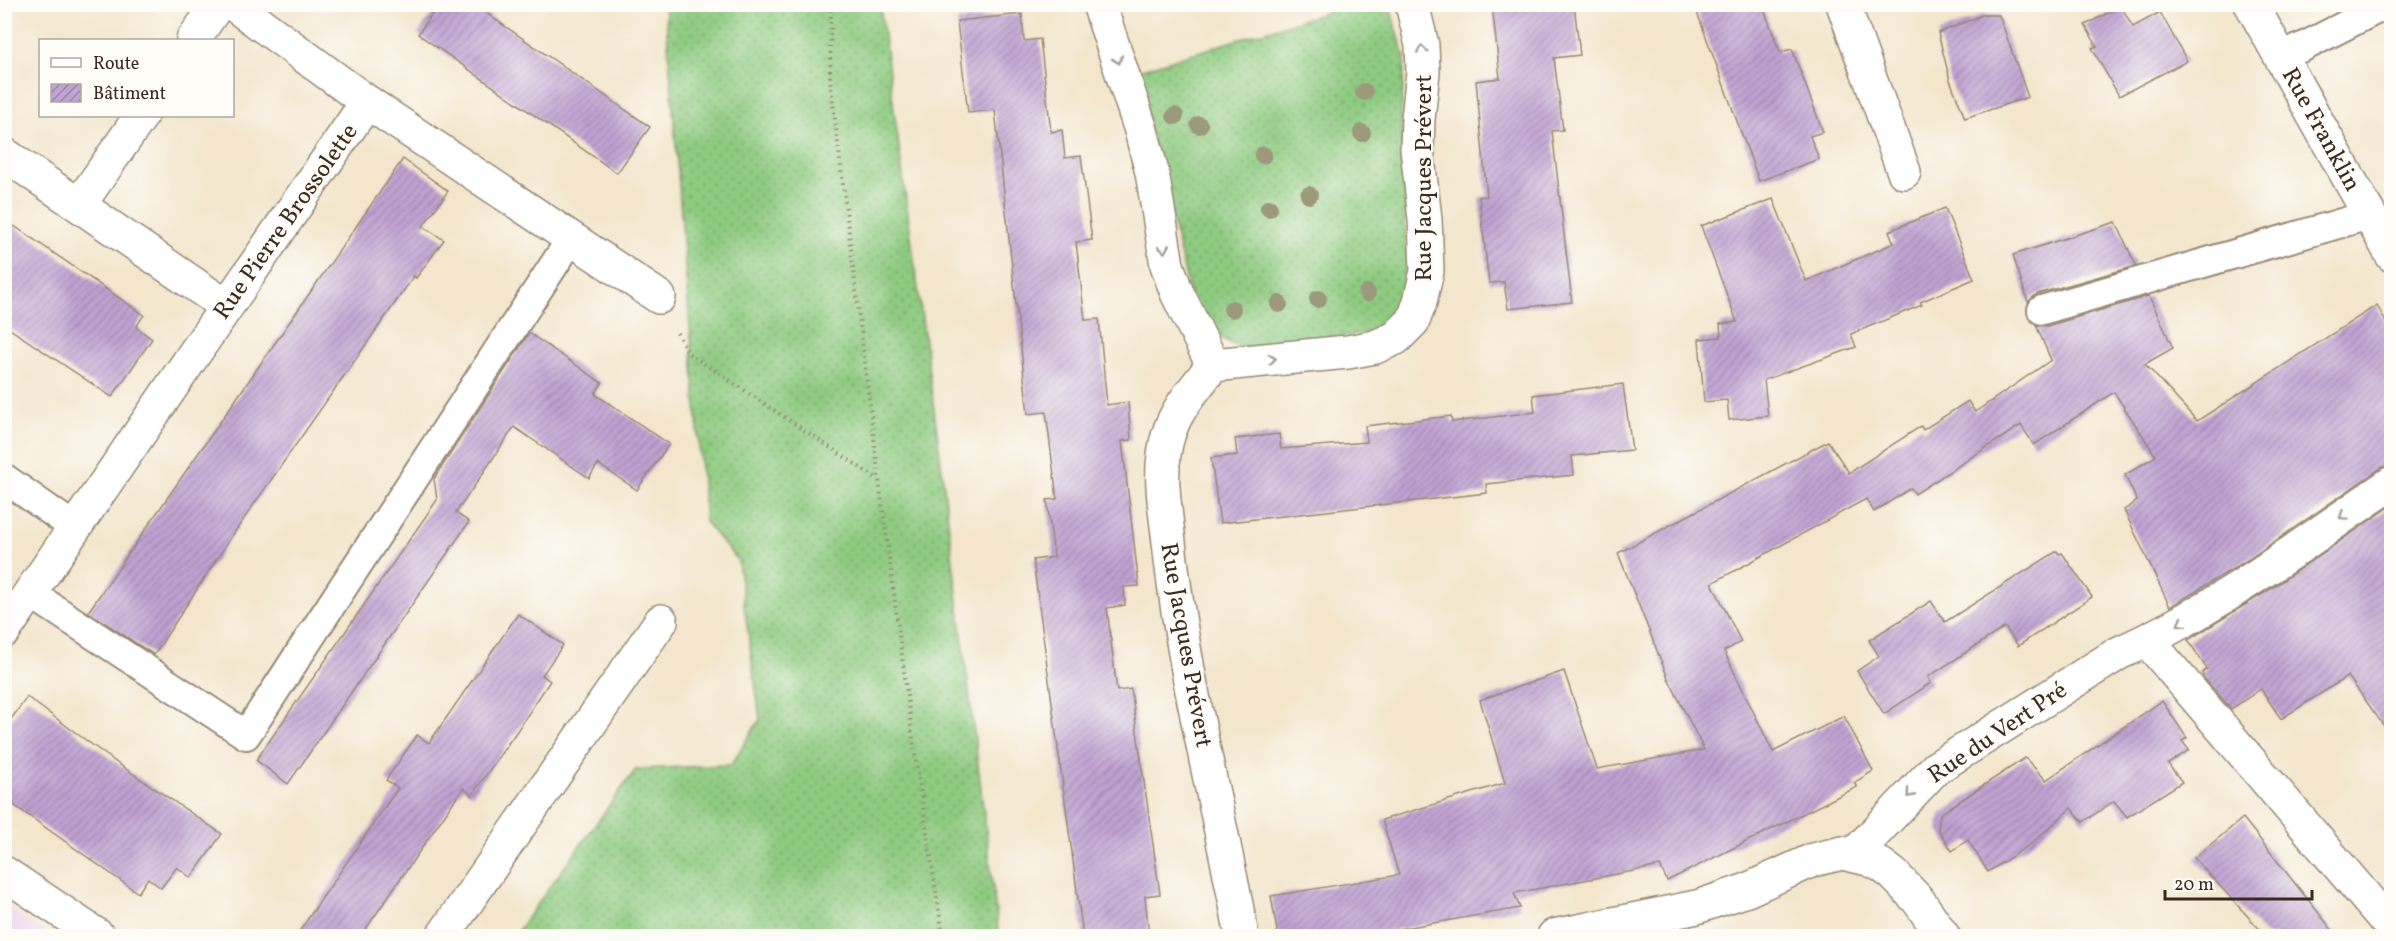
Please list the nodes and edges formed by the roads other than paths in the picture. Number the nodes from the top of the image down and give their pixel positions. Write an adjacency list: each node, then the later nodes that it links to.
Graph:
1 (218, 4): 8 (street)
2 (233, 4): 10 (street)
3 (1099, 4): 21 (street, one-way to 21)
4 (1412, 4): 21 (street, Rue Jacques Prévert, one-way to 4)
5 (1843, 4): 13 (street)
6 (2251, 4): 9 (street, Rue Franklin)
7 (2387, 4): 9 (lane)
8 (194, 39)
9 (2281, 55): 15 (street, Rue Franklin)
10 (368, 102): 16 (street, Rue Pierre Brossolette); 19 (street, Rue Pierre Brossolette)
11 (140, 117): 14 (street)
12 (4, 154): 14 (street)
13 (1904, 172)
14 (79, 206): 19 (street)
15 (2369, 215): 17 (street, Rue Franklin); 20 (lane)
16 (571, 238): 18 (street, Rue Pierre Brossolette); 25 (lane)
17 (2391, 255)
18 (659, 297)
19 (226, 306): 24 (street, Rue Pierre Brossolette)
20 (2042, 310)
21 (1213, 365): 34 (street, Rue Jacques Prévert)
22 (4, 478): 24 (lane)
23 (2391, 483): 28 (street, Rue du Vert Pré, one-way to 28)
24 (75, 528): 25 (street, Rue Pierre Brossolette)
25 (30, 593): 27 (street, Rue Pierre Brossolette)
26 (661, 621): 33 (street)
27 (4, 631)
28 (2148, 641): 29 (street, Rue du Vert Pré, one-way to 29); 31 (street)
29 (1854, 855): 35 (street); 36 (street)
30 (4, 873): 32 (street)
31 (2391, 928)
32 (98, 936)
33 (443, 936)
34 (1242, 936)
35 (1554, 936)
36 (1943, 936)

